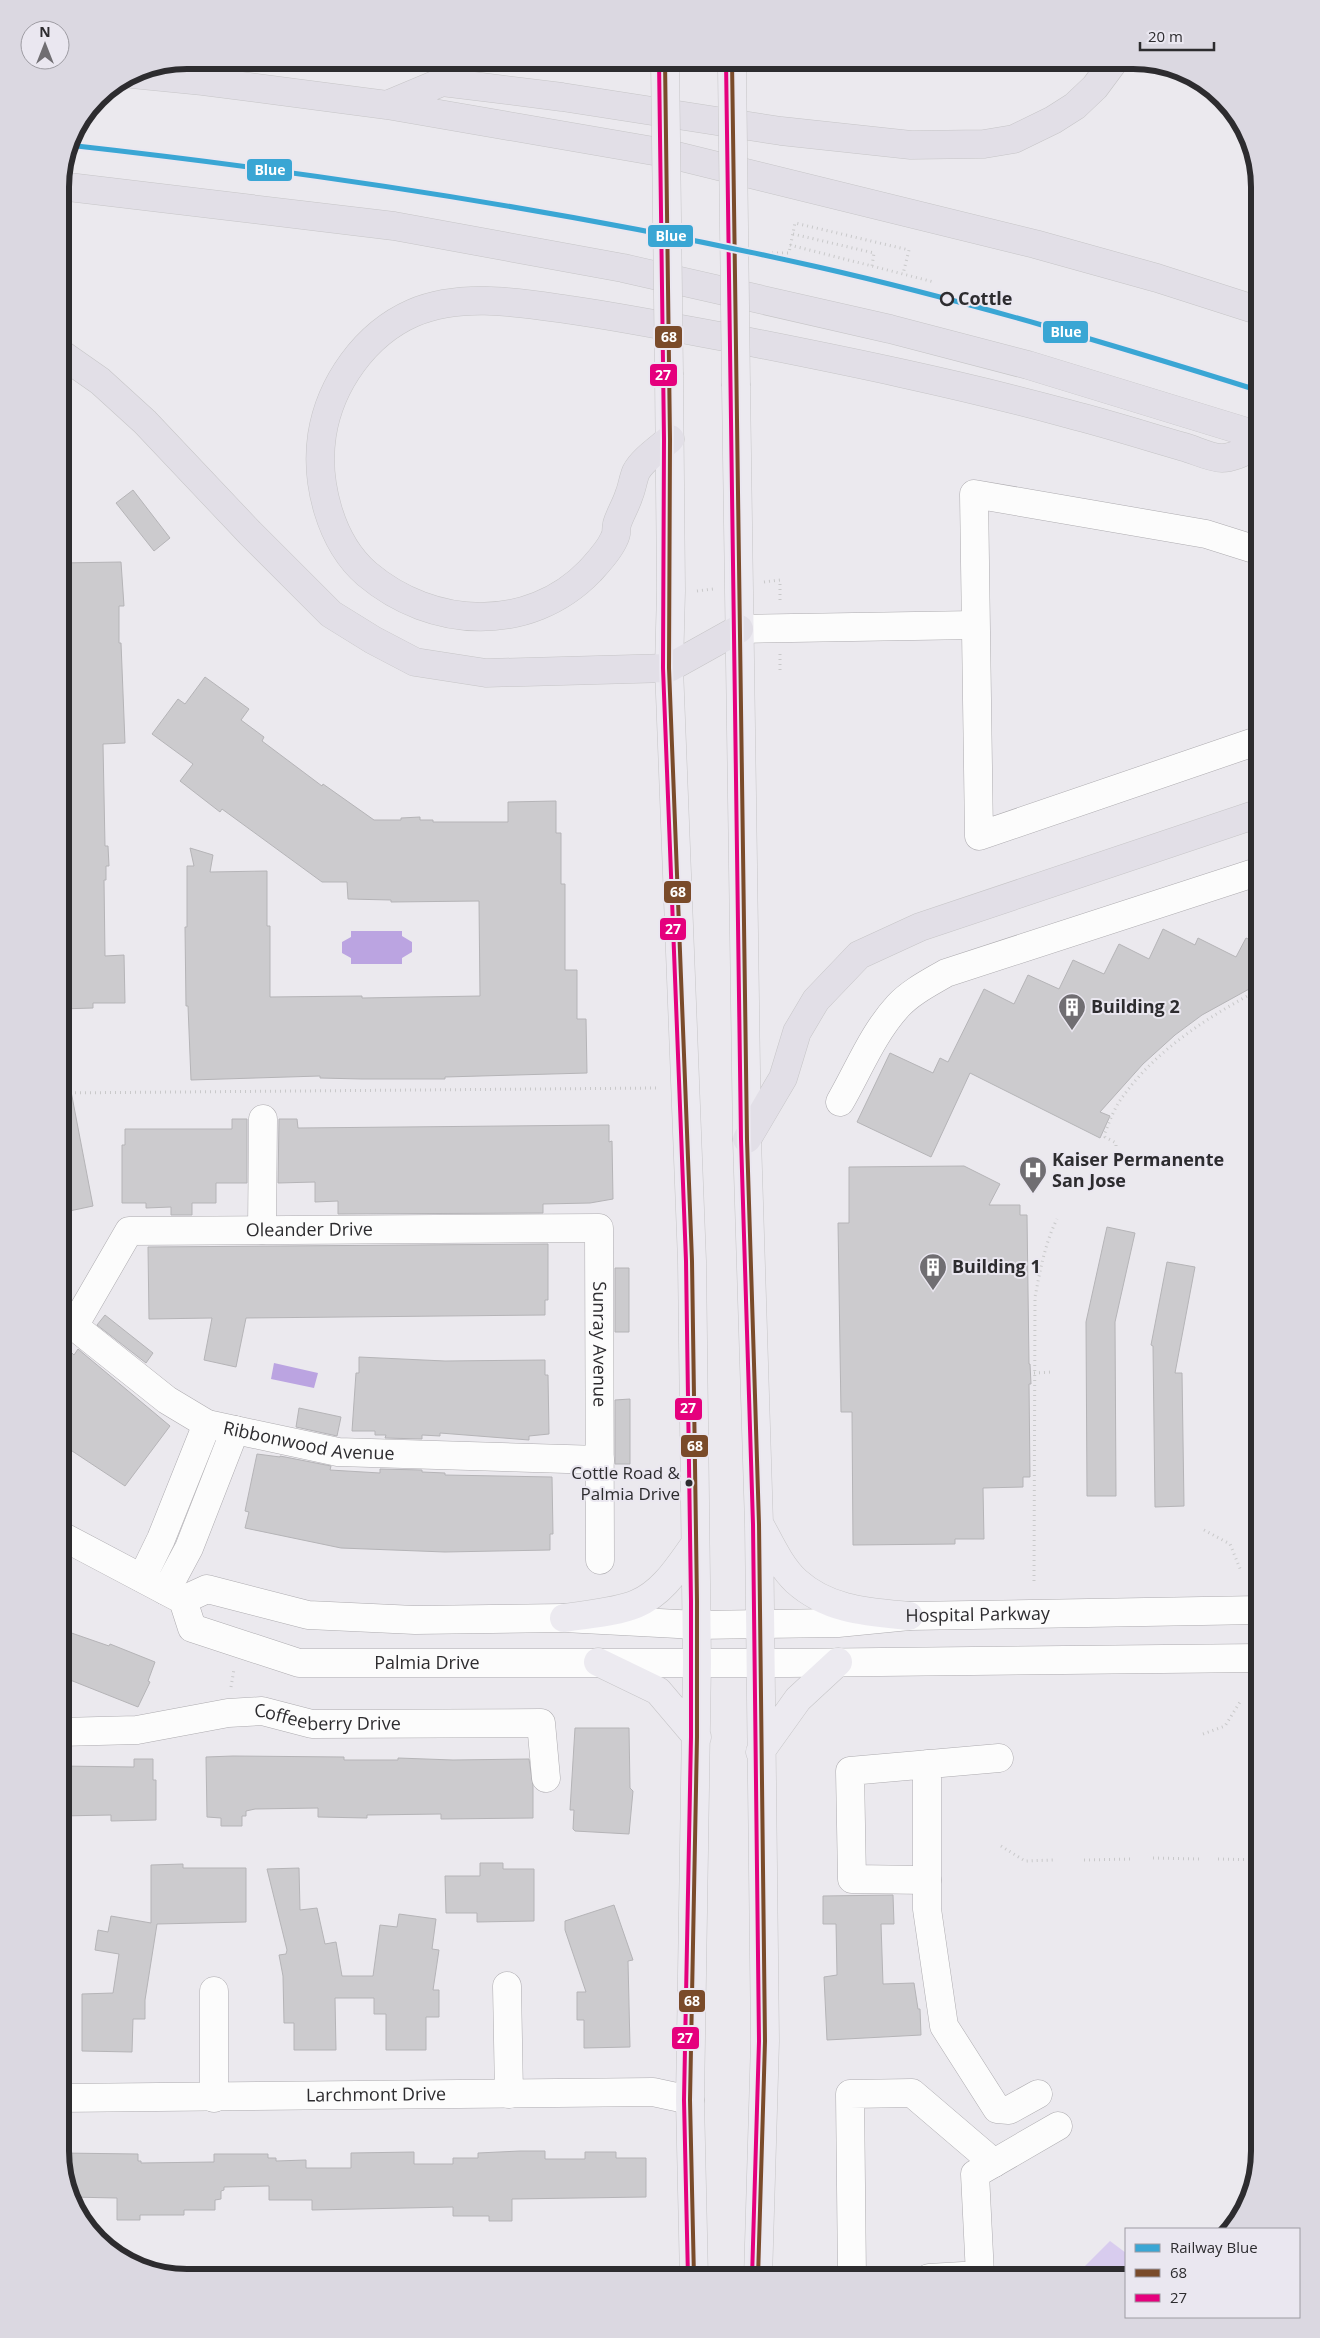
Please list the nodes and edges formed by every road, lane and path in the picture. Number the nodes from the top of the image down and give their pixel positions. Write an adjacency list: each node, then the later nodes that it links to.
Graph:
1 (665, 69): 16 (main road, bridge)
2 (732, 69): 20 (main road, bridge)
3 (1108, 69): 5 (highway)
4 (148, 76): 5 (highway)
5 (386, 105): 13 (highway)
6 (69, 187): 15 (highway)
7 (793, 234): 8 (path); 10 (path); 11 (path)
8 (790, 245): 9 (path); 10 (path)
9 (772, 253)
10 (872, 266): 11 (path)
11 (903, 274): 12 (path)
12 (934, 282)
13 (1251, 308)
14 (69, 359): 24 (highway)
15 (1251, 433)
16 (670, 439): 17 (highway); 21 (main road)
17 (1251, 448)
18 (1251, 548): 22 (street)
19 (780, 580): 20 (path)
20 (739, 586): 21 (path); 23 (main road)
21 (671, 591): 24 (main road)
22 (975, 625): 23 (street); 25 (street)
23 (738, 629): 24 (highway); 33 (main road)
24 (669, 668): 48 (main road)
25 (1251, 743)
26 (1251, 816): 33 (highway)
27 (1251, 874): 31 (street)
28 (1251, 994): 34 (path)
29 (658, 1088): 30 (path)
30 (69, 1093)
31 (840, 1102)
32 (263, 1119): 37 (street)
33 (747, 1139): 45 (main road)
34 (1116, 1146)
35 (1057, 1219): 41 (path)
36 (599, 1228): 37 (street, Oleander Drive); 44 (street, Sunray Avenue)
37 (262, 1230): 38 (street, Oleander Drive)
38 (69, 1314)
39 (69, 1319): 42 (street, Ribbonwood Avenue)
40 (1052, 1372): 41 (path)
41 (1034, 1373): 52 (path)
42 (207, 1424): 43 (street, Ribbonwood Avenue); 51 (street)
43 (235, 1430): 44 (street, Ribbonwood Avenue); 53 (street)
44 (600, 1460): 49 (street, Sunray Avenue)
45 (759, 1524): 55 (main road); 57 (main road)
46 (1204, 1530): 50 (path)
47 (69, 1540): 51 (street)
48 (695, 1544): 56 (main road); 58 (main road)
49 (600, 1560)
50 (1241, 1571)
51 (142, 1578): 53 (street)
52 (1034, 1581)
53 (175, 1595): 56 (street); 59 (street, Palmia Drive)
54 (1251, 1610): 55 (street, Hospital Parkway)
55 (908, 1616): 57 (street, Hospital Parkway)
56 (564, 1618): 58 (street)
57 (760, 1624): 58 (street, Hospital Parkway); 63 (main road)
58 (697, 1625): 62 (main road)
59 (240, 1644): 61 (street, Palmia Drive); 66 (path)
60 (1251, 1658): 64 (street)
61 (598, 1662): 62 (street, Palmia Drive); 69 (main road)
62 (697, 1662): 63 (street); 69 (main road)
63 (760, 1662): 64 (street); 70 (main road)
64 (838, 1662): 70 (main road)
65 (1240, 1702): 68 (path)
66 (228, 1713): 67 (street, Coffeeberry Drive); 73 (street, Coffeeberry Drive)
67 (69, 1732)
68 (1203, 1734)
69 (697, 1737): 89 (main road)
70 (760, 1752): 93 (main road)
71 (999, 1758): 72 (street)
72 (927, 1764): 82 (street); 82 (street)
73 (546, 1778)
74 (1001, 1846): 79 (path)
75 (1153, 1858): 77 (path)
76 (1132, 1859): 80 (path)
77 (1199, 1859)
78 (1218, 1859): 81 (path)
79 (1052, 1860)
80 (1084, 1860)
81 (1251, 1860)
82 (927, 1880): 86 (street)
83 (507, 1986): 85 (street)
84 (214, 1991): 88 (street)
85 (509, 2094): 88 (street, Larchmont Drive); 89 (street, Larchmont Drive)
86 (1038, 2094)
87 (69, 2098): 88 (street, Larchmont Drive)
88 (214, 2098)
89 (690, 2100): 92 (main road)
90 (1058, 2126): 91 (street)
91 (994, 2163): 94 (street); 95 (street)
92 (694, 2269)
93 (758, 2269)
94 (852, 2269)
95 (980, 2269)

